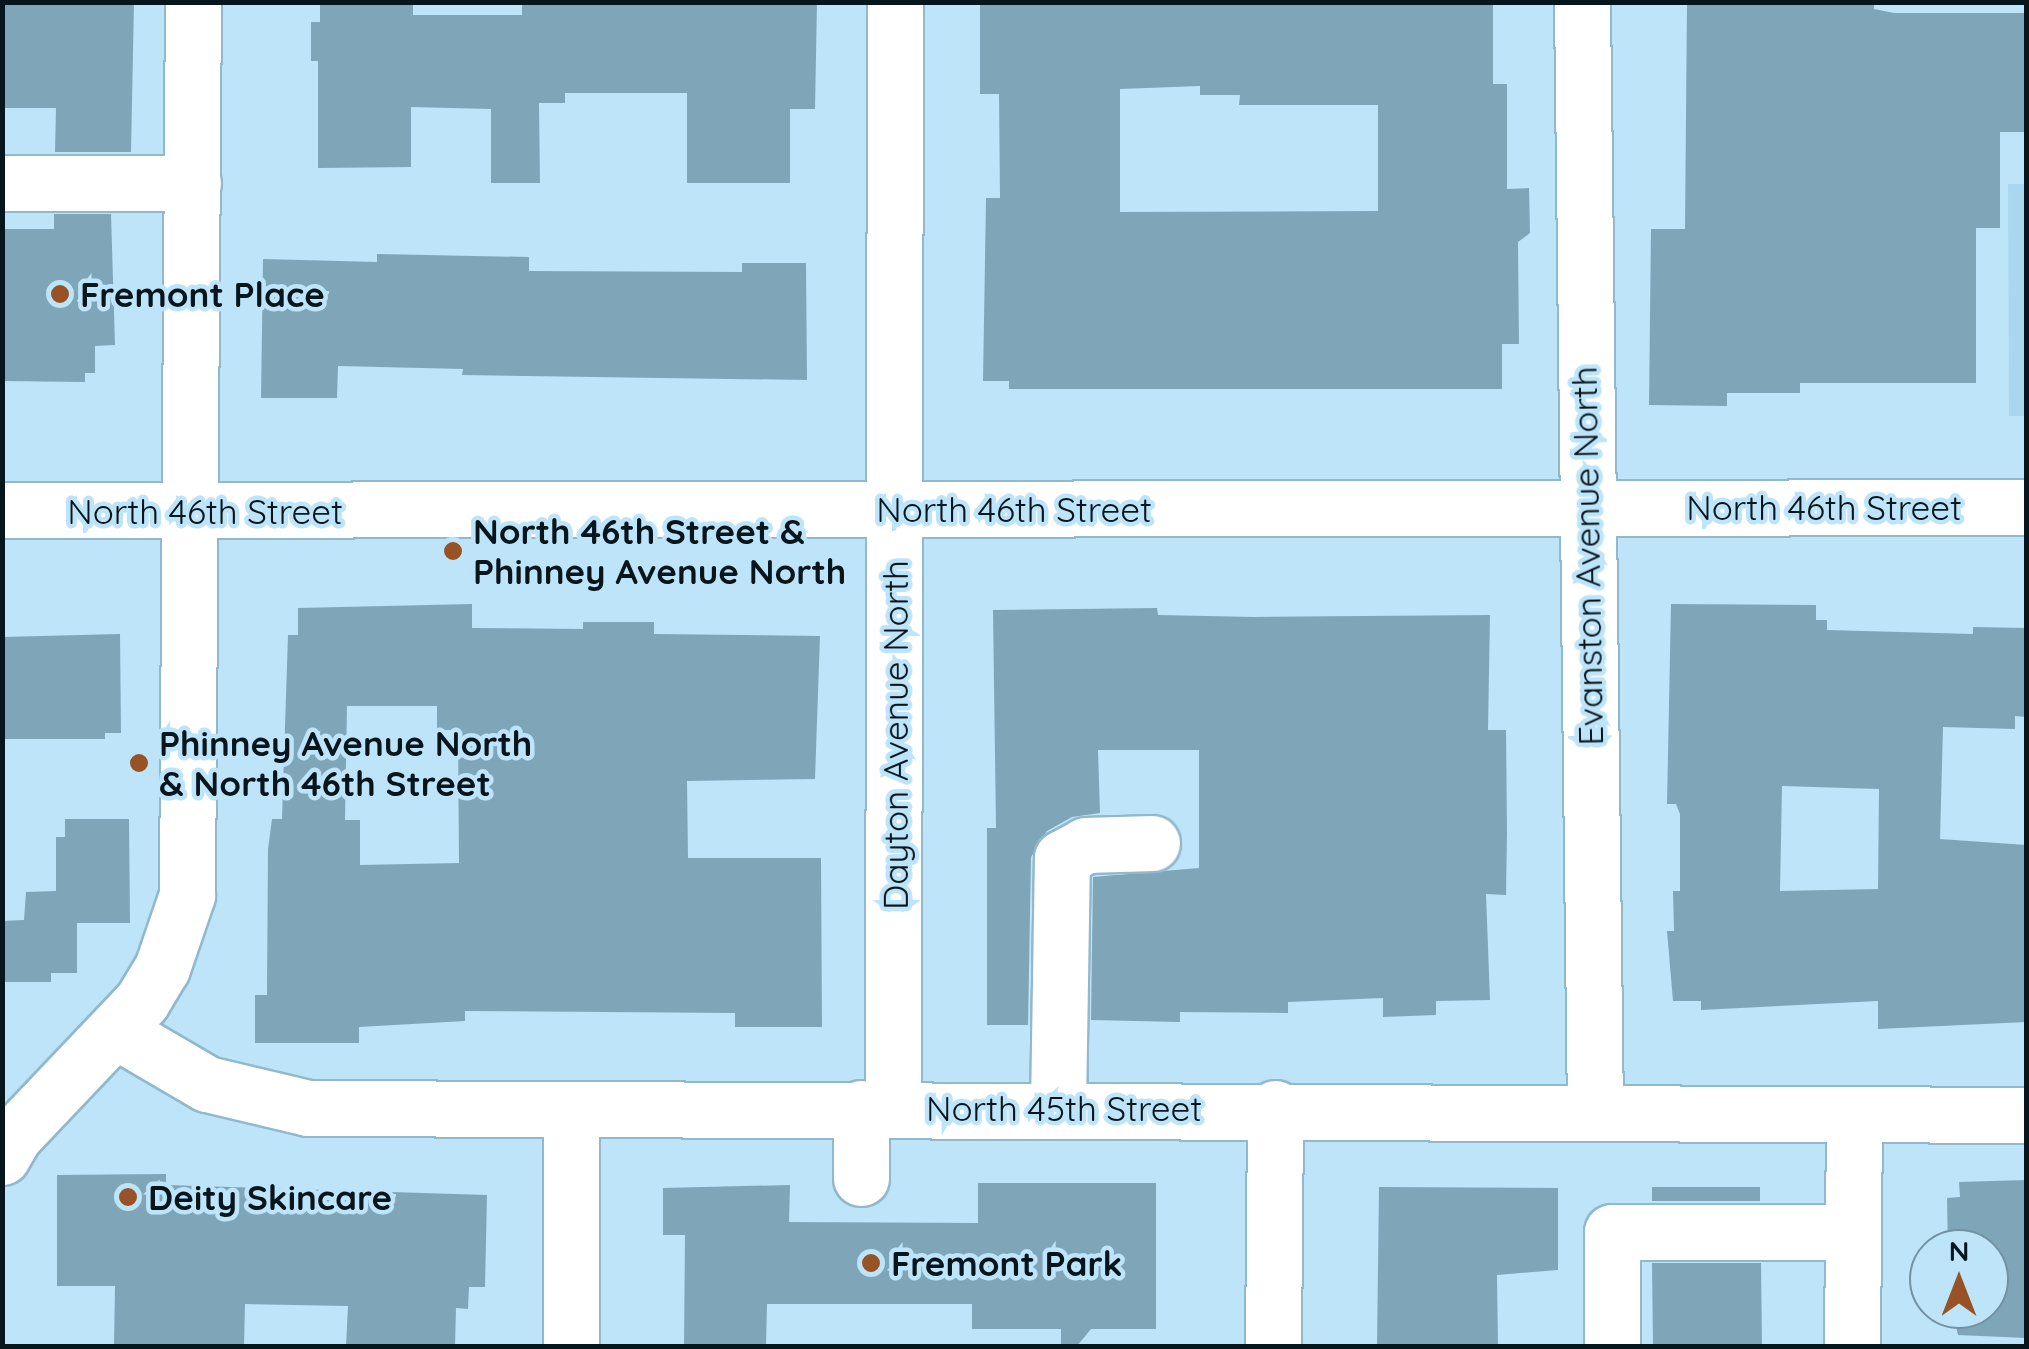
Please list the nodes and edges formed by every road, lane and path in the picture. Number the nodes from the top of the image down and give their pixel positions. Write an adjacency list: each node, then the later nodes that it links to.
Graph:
1 (193, 2): 5 (street)
2 (895, 2): 9 (street, Dayton Avenue North)
3 (1582, 2): 7 (street, Evanston Avenue North)
4 (2, 184): 5 (street)
5 (192, 184): 10 (street)
6 (2026, 507): 7 (street, North 46th Street)
7 (1585, 508): 9 (street, North 46th Street); 18 (street, Evanston Avenue North)
8 (2, 510): 10 (street, North 46th Street)
9 (895, 510): 10 (street, North 46th Street); 14 (street, Dayton Avenue North)
10 (190, 512): 12 (street)
11 (1152, 843): 15 (street)
12 (118, 1032): 13 (street); 17 (street, North 45th Street)
13 (22, 1107): 21 (street)
14 (877, 1108): 15 (street, North 45th Street); 17 (street, North 45th Street); 22 (street, Dayton Avenue North)
15 (1058, 1108): 16 (street, North 45th Street)
16 (1275, 1108): 18 (street, North 45th Street); 25 (street)
17 (571, 1109): 24 (street)
18 (1595, 1110): 19 (street, North 45th Street)
19 (1854, 1114): 20 (street, North 45th Street); 23 (street)
20 (2026, 1114)
21 (2, 1157)
22 (862, 1178)
23 (1853, 1232): 26 (street); 27 (street)
24 (571, 1346)
25 (1273, 1346)
26 (1612, 1346)
27 (1852, 1346)

